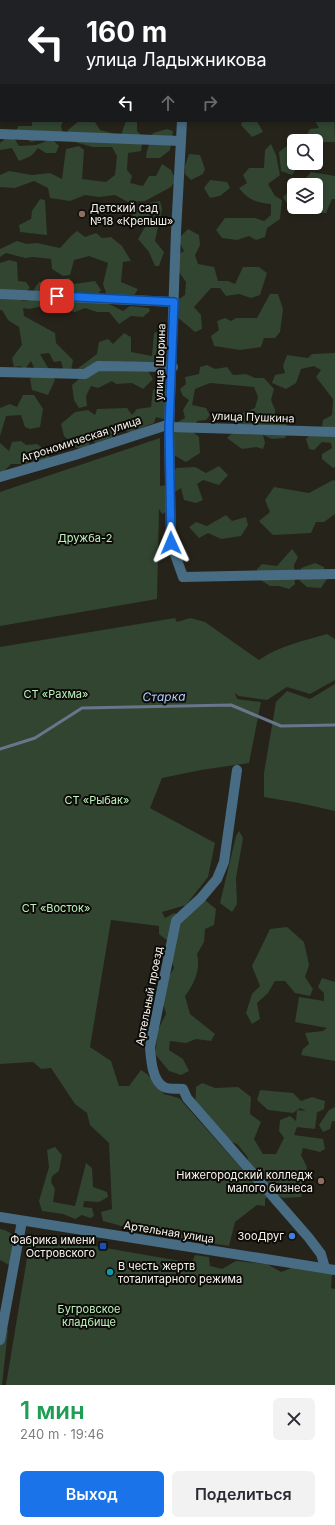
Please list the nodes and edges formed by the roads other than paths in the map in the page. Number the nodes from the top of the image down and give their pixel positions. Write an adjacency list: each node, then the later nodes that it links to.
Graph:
1 (182, 122): 3 (street, улица Шорина)
2 (0, 134): 3 (street)
3 (181, 141): 5 (street, улица Шорина)
4 (0, 294): 5 (street)
5 (174, 302): 6 (street, улица Шорина)
6 (172, 367): 7 (street); 8 (street, улица Шорина)
7 (0, 372)
8 (170, 425): 9 (street, улица Пушкина); 10 (street, Агрономическая улица); 11 (street, улица Шорина)
9 (335, 432)
10 (0, 477)
11 (335, 574)
12 (237, 770): 15 (street, Артельный проезд)
13 (0, 1217): 14 (street, Артельная улица)
14 (22, 1221): 15 (street, Артельная улица); 16 (street)
15 (330, 1269)
16 (0, 1340)

